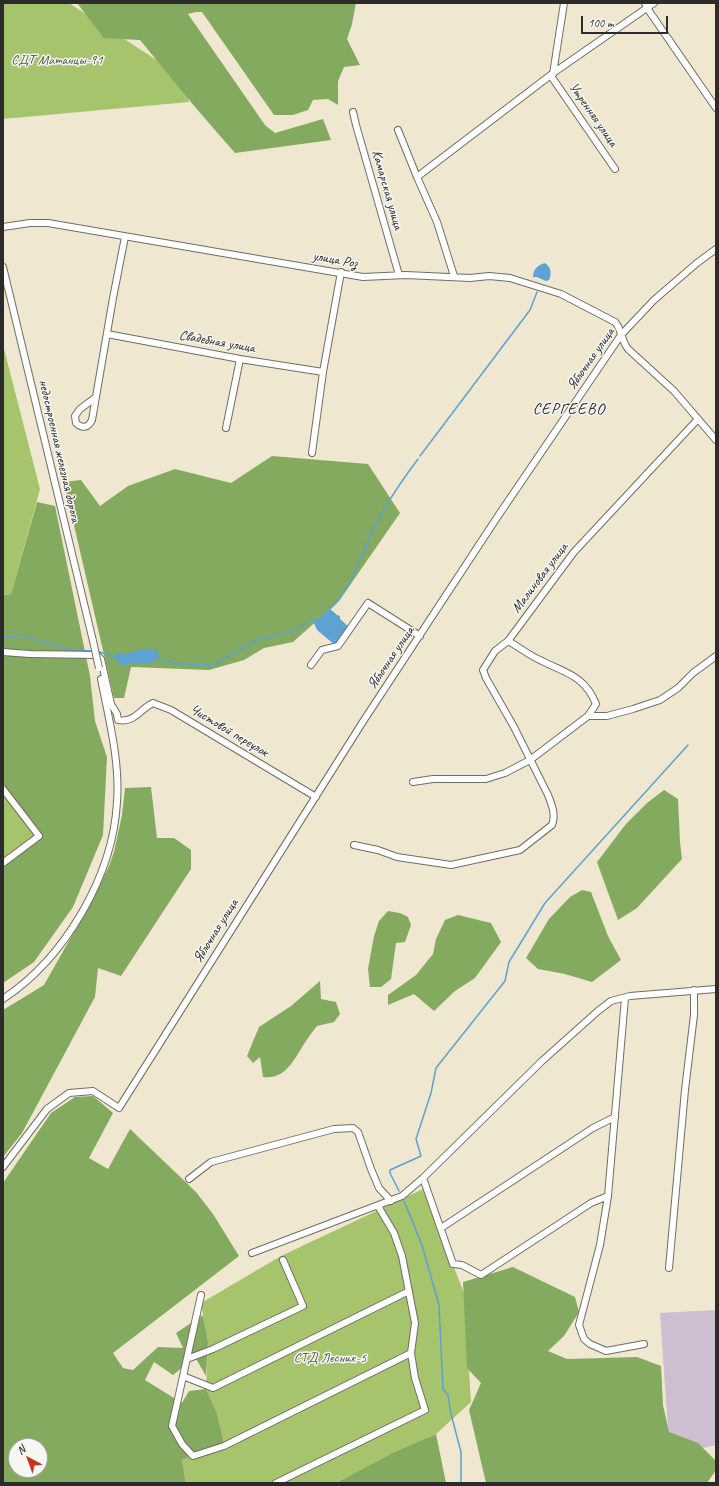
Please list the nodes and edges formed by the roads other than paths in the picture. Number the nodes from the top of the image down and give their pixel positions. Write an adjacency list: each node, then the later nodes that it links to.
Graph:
1 (564, 3): 4 (street)
2 (654, 3): 3 (street)
3 (646, 6): 4 (street); 5 (street)
4 (552, 75): 8 (street, Утренняя улица); 9 (street)
5 (716, 108)
6 (353, 112): 15 (street, Камарская улица)
7 (398, 130): 9 (street)
8 (615, 168)
9 (417, 177): 16 (street)
10 (3, 228): 11 (street, улица Роз)
11 (125, 237): 14 (street, улица Роз); 17 (street)
12 (716, 249): 18 (street, Яблочная улица)
13 (3, 266): 43 (street, недостроенная железная дорога, bridge)
14 (341, 272): 15 (street, улица Роз); 20 (street)
15 (399, 275): 16 (street, улица Роз)
16 (454, 276): 18 (street, улица Роз)
17 (107, 334): 19 (street, Свадебная улица); 21 (street)
18 (621, 335): 22 (street, улица Роз); 26 (street, Яблочная улица)
19 (240, 358): 20 (street, Свадебная улица); 23 (street)
20 (323, 372): 25 (street)
21 (95, 398): 21 (street)
22 (698, 419): 24 (street, улица Роз); 27 (street, Малиновая улица)
23 (226, 428)
24 (716, 440)
25 (312, 453)
26 (420, 636): 30 (street); 36 (street, Яблочная улица)
27 (508, 640): 31 (street); 32 (street, Малиновая улица)
28 (3, 652): 36 (street, Чистовой переулок)
29 (716, 656): 31 (street)
30 (311, 664)
31 (588, 716): 32 (street)
32 (530, 760): 33 (street); 38 (street)
33 (412, 782)
34 (3, 789): 35 (street)
35 (9, 797): 37 (street); 39 (street)
36 (316, 797): 45 (street, Яблочная улица)
37 (3, 802)
38 (354, 846)
39 (3, 863)
40 (716, 989): 41 (street)
41 (694, 990): 42 (street); 54 (street)
42 (625, 998): 44 (street); 46 (street)
43 (3, 999)
44 (615, 1117): 48 (street); 51 (street)
45 (3, 1167)
46 (423, 1178): 49 (street); 51 (street)
47 (189, 1179): 49 (street)
48 (608, 1196): 51 (street); 57 (street)
49 (391, 1201): 50 (street)
50 (378, 1206): 52 (street); 55 (street)
51 (441, 1228)
52 (252, 1253)
53 (283, 1260): 59 (street)
54 (669, 1268)
55 (409, 1292): 58 (street); 60 (street)
56 (201, 1295): 59 (street)
57 (644, 1344)
58 (411, 1353): 60 (street); 61 (street)
59 (187, 1359): 60 (street)
60 (183, 1376)
61 (276, 1483)

